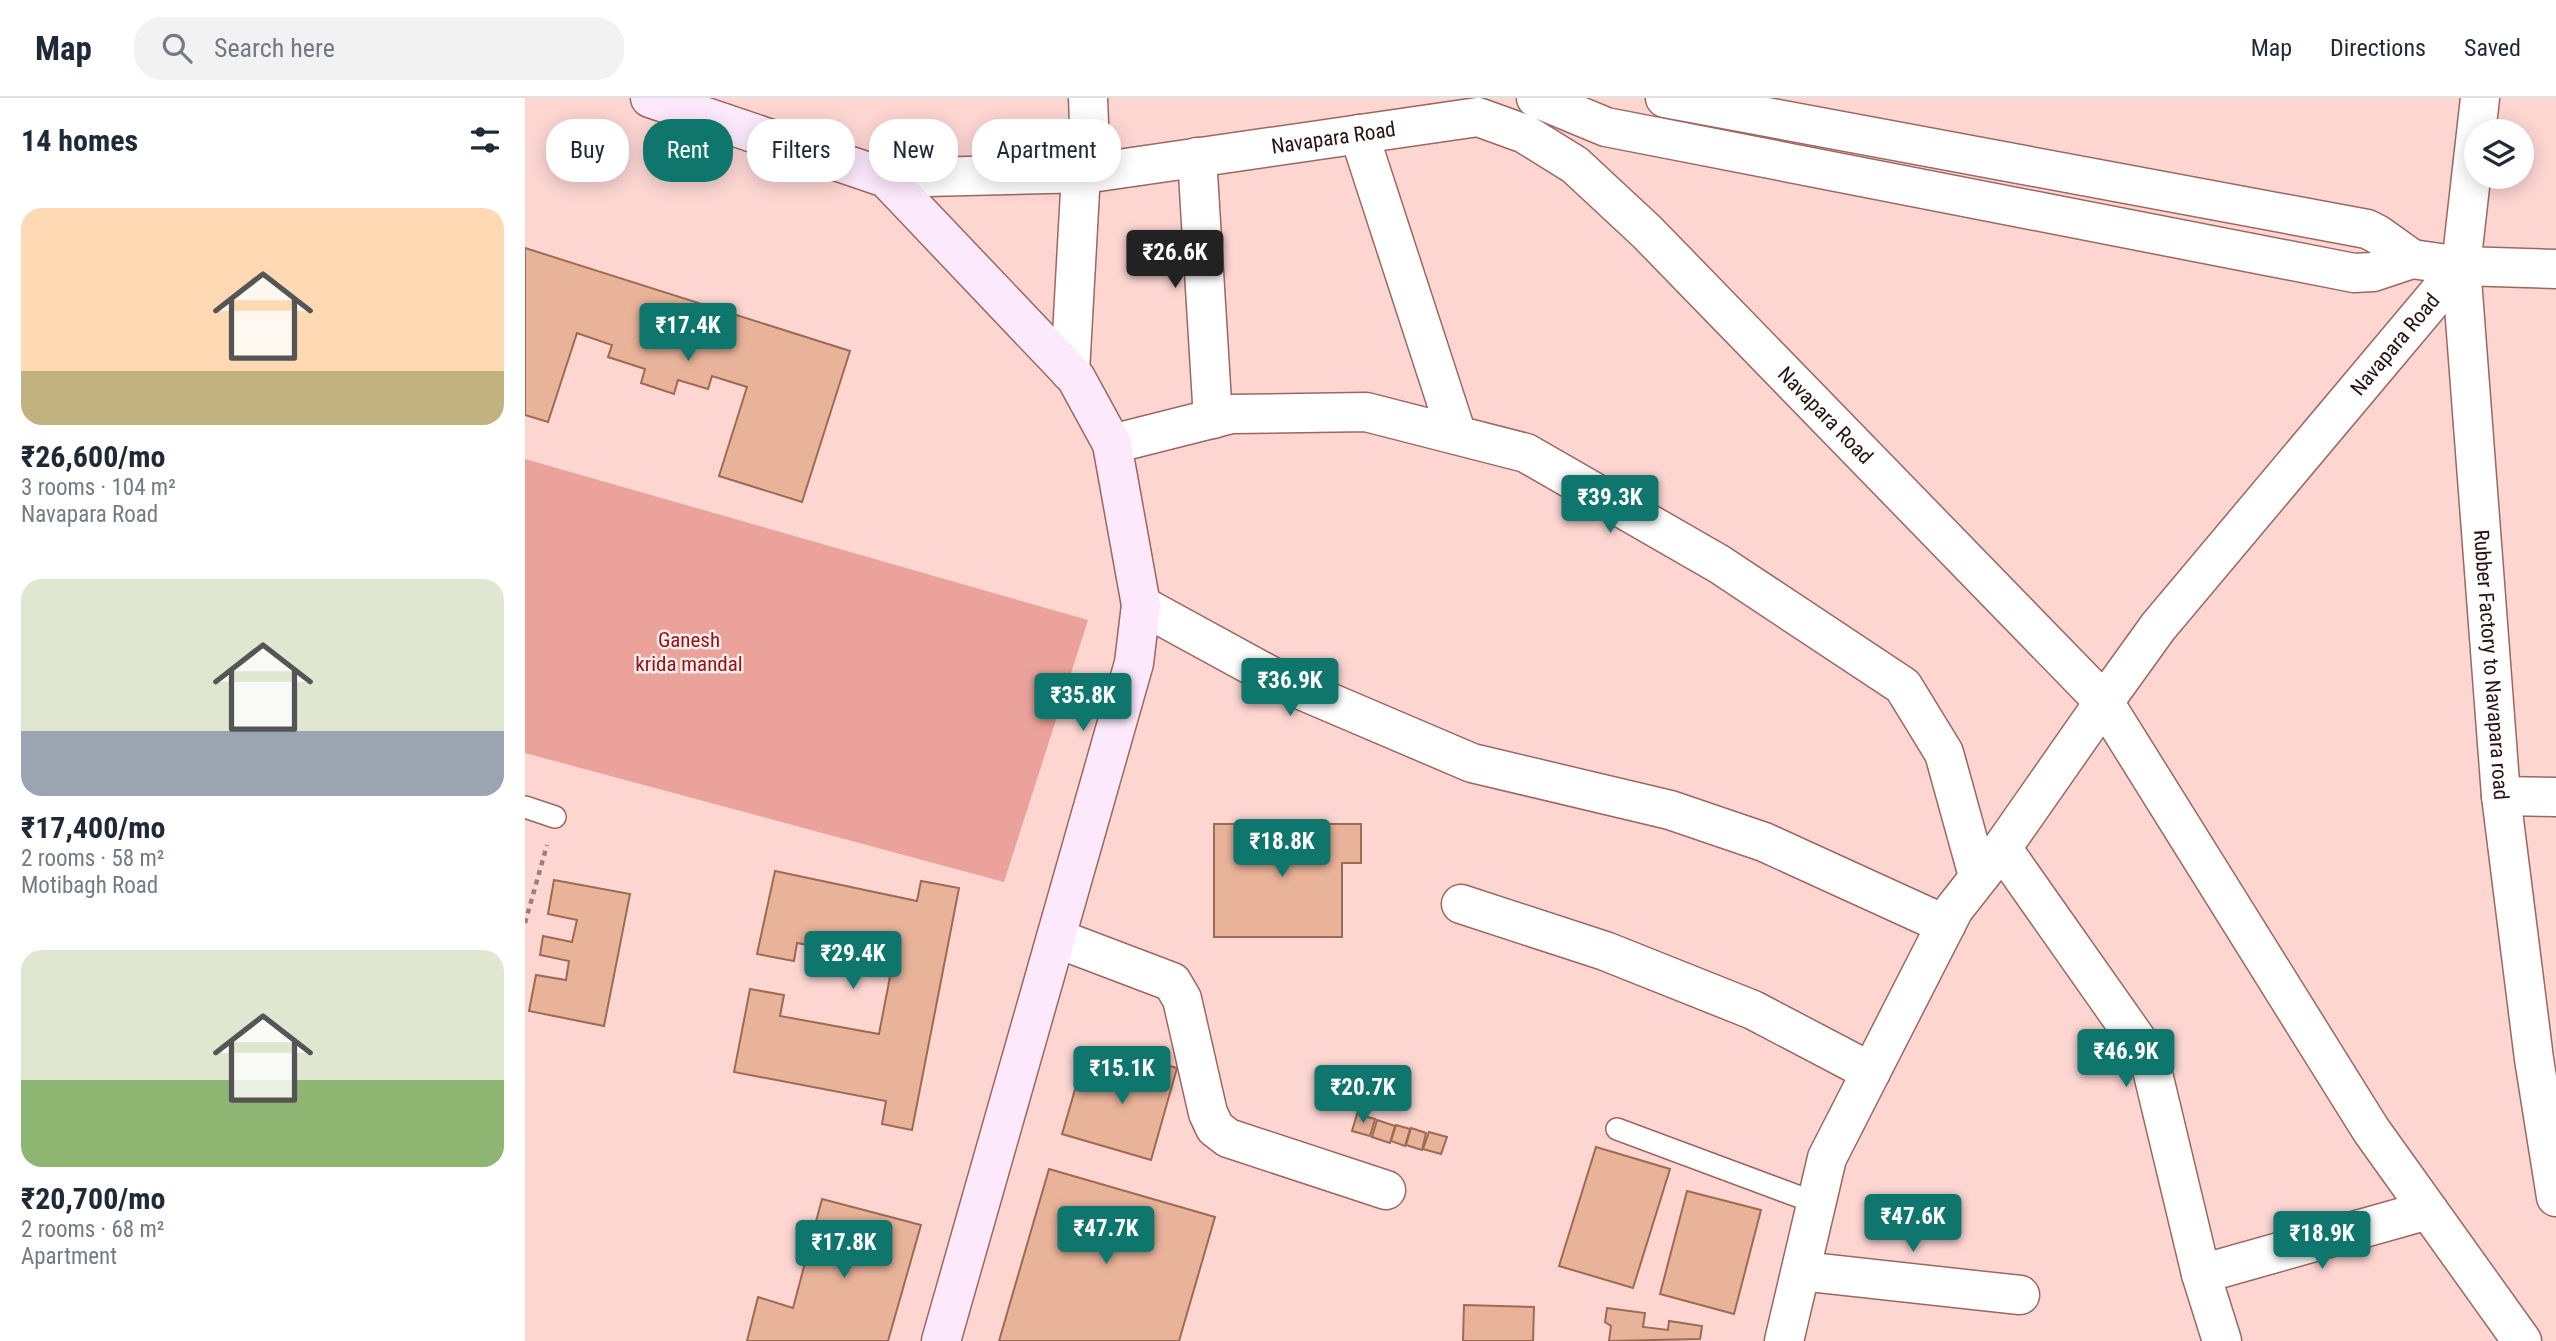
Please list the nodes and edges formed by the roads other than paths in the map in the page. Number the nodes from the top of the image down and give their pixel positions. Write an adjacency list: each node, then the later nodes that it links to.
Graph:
1 (650, 98): 12 (main road)
2 (1087, 98): 8 (street)
3 (1524, 98): 7 (street)
4 (1536, 98): 15 (street)
5 (1665, 98): 15 (street)
6 (2480, 98): 16 (street, Rubber Factory to Navapara road)
7 (1477, 107): 9 (street, Navapara Road); 23 (street, Navapara Road)
8 (1087, 119)
9 (1359, 134): 10 (street, Navapara Road); 20 (street)
10 (1197, 158): 11 (street, Navapara Road); 19 (street)
11 (1121, 168)
12 (869, 172)
13 (890, 182): 18 (main road)
14 (1085, 182): 18 (street)
15 (2412, 259): 16 (street)
16 (2461, 266): 17 (street); 23 (street, Navapara Road); 24 (street, Rubber Factory to Navapara road)
17 (2556, 270)
18 (1070, 372): 21 (main road)
19 (1213, 419): 20 (street); 21 (street)
20 (1457, 436): 28 (street)
21 (1112, 444): 22 (main road)
22 (1141, 605): 30 (street); 31 (main road)
23 (2104, 702): 28 (street); 37 (street)
24 (2501, 796): 25 (street); 35 (street, Rubber Factory to Navapara road)
25 (2556, 797)
26 (525, 807): 27 (lane)
27 (555, 817)
28 (1990, 862): 30 (street); 39 (street)
29 (1461, 904): 32 (street)
30 (1946, 925): 32 (street)
31 (1056, 938): 34 (street); 41 (main road)
32 (1871, 1072): 36 (street)
33 (1617, 1129): 36 (lane)
34 (1386, 1191)
35 (2556, 1197)
36 (1817, 1203): 38 (street)
37 (2428, 1210): 39 (street); 44 (street)
38 (1801, 1272): 40 (street); 42 (street)
39 (2201, 1274): 43 (street)
40 (2020, 1295)
41 (941, 1341)
42 (1784, 1341)
43 (2222, 1341)
44 (2522, 1341)

